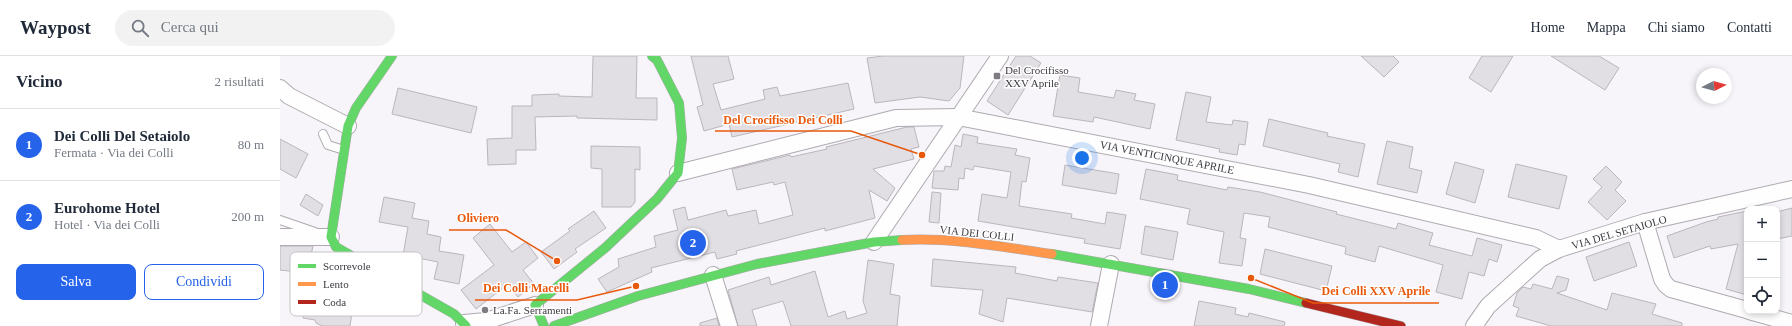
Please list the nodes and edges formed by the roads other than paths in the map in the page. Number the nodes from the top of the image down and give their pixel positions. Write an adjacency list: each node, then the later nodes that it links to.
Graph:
1 (392, 56): 6 (street)
2 (652, 56): 9 (street)
3 (1000, 56): 5 (street)
4 (280, 88): 6 (street)
5 (958, 117): 9 (street, VIA VENTICINQUE APRILE); 15 (street); 16 (street, VIA VENTICINQUE APRILE)
6 (348, 126): 8 (street)
7 (323, 134): 8 (lane)
8 (344, 150): 14 (street)
9 (678, 173): 21 (street)
10 (1792, 189): 12 (street, VIA DEL SETAIOLO)
11 (280, 220): 14 (lane)
12 (1645, 222): 16 (street, VIA DEL SETAIOLO); 22 (street)
13 (280, 237): 14 (street)
14 (331, 237): 17 (street)
15 (874, 242): 18 (street, VIA DEI COLLI); 19 (street, VIA DEI COLLI)
16 (1559, 249): 33 (street, VIA DEL SETAIOLO)
17 (343, 252)
18 (1111, 264): 31 (street); 32 (street, VIA DEI COLLI)
19 (713, 275): 24 (street, VIA DEI COLLI); 30 (street)
20 (422, 296): 26 (street)
21 (535, 305): 26 (street); 27 (street)
22 (1744, 310)
23 (1759, 314): 25 (street)
24 (583, 315): 28 (street, VIA DEI COLLI); 29 (street)
25 (1792, 323)
26 (465, 324)
27 (544, 326)
28 (554, 326)
29 (570, 326)
30 (729, 326)
31 (1100, 326)
32 (1401, 326)
33 (1474, 326)

